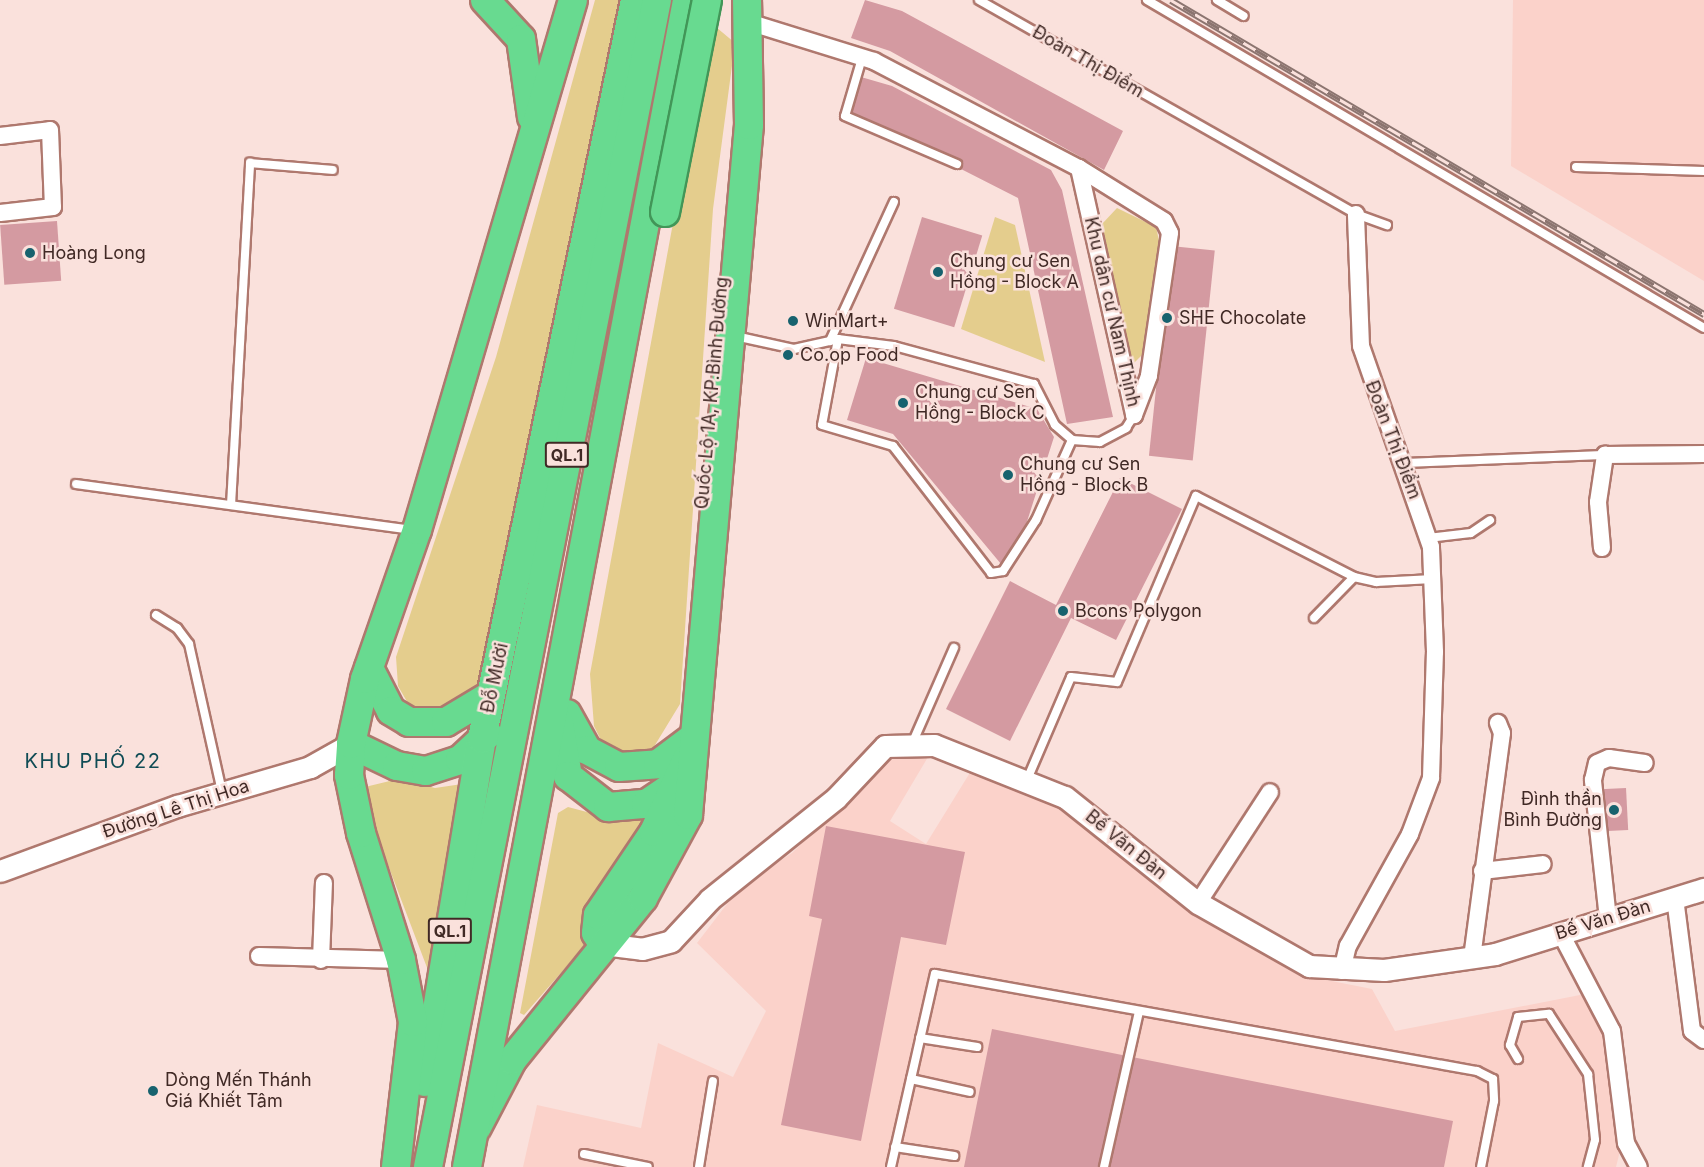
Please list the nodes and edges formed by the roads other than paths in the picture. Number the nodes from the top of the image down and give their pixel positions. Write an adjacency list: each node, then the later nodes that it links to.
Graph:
1 (484, 0): 16 (highway)
2 (573, 0): 16 (highway)
3 (634, 0): 22 (highway, QL.1)
4 (657, 0): 22 (highway, QL.1)
5 (687, 0): 24 (highway, QL.1)
6 (694, 0): 11 (highway)
7 (707, 0): 24 (highway, QL.1, bridge)
8 (979, 0): 26 (lane, Đoàn Thị Điểm)
9 (1147, 0): 28 (lane)
10 (1217, 0): 12 (lane)
11 (746, 10): 13 (street, Khu dân cư Nam Thịnh); 14 (highway)
12 (1244, 16)
13 (862, 58): 17 (lane); 19 (street, Khu dân cư Nam Thịnh)
14 (747, 60): 29 (highway); 52 (highway, Quốc Lộ 1A, KP.Bình Đường)
15 (0, 136): 25 (street)
16 (532, 139): 39 (highway)
17 (957, 164)
18 (1576, 167): 21 (lane)
19 (1079, 168): 31 (street, Khu dân cư Nam Thịnh); 31 (street, Khu dân cư Nam Thịnh)
20 (333, 170): 37 (lane)
21 (1704, 171)
22 (608, 196): 48 (highway, Đỗ Mười / QL.1); 50 (highway, Đỗ Mười / QL.1)
23 (894, 202): 30 (lane)
24 (657, 210): 49 (highway, QL.1)
25 (0, 213)
26 (1356, 214): 27 (lane); 35 (street, Đoàn Thị Điểm)
27 (1387, 225)
28 (1704, 328)
29 (731, 335): 30 (lane); 52 (highway)
30 (834, 340): 32 (lane); 32 (lane)
31 (1134, 415): 32 (lane)
32 (1072, 440)
33 (1704, 453): 34 (street)
34 (1605, 455): 35 (lane); 41 (street)
35 (1403, 463): 40 (street, Đoàn Thị Điểm)
36 (76, 484): 37 (lane)
37 (231, 505): 39 (lane)
38 (1490, 520): 40 (lane)
39 (417, 530): 47 (highway)
40 (1428, 538): 43 (street, Đoàn Thị Điểm)
41 (1602, 548)
42 (1354, 577): 43 (lane); 45 (lane); 58 (lane)
43 (1433, 579): 76 (street, Đoàn Thị Điểm)
44 (156, 615): 60 (lane)
45 (1314, 618)
46 (954, 648): 55 (lane)
47 (369, 668): 48 (highway); 54 (highway)
48 (491, 695): 53 (highway, Đỗ Mười / QL.1)
49 (562, 702): 52 (highway); 56 (highway, QL.1); 86 (highway, QL.1)
50 (516, 709): 53 (highway); 92 (highway, Đỗ Mười / QL.1)
51 (1498, 723): 64 (street)
52 (694, 731): 59 (highway); 71 (highway)
53 (482, 739): 54 (highway); 91 (highway, Đỗ Mười / QL.1)
54 (351, 744): 60 (street, Đường Lê Thị Hoa); 75 (highway)
55 (912, 745): 58 (street, Bế Văn Đàn); 71 (street, Bế Văn Đàn)
56 (561, 746): 59 (highway); 84 (highway, QL.1)
57 (1646, 763): 69 (street)
58 (1026, 782): 68 (street, Bế Văn Đàn)
59 (676, 784): 71 (highway)
60 (222, 792): 63 (street, Đường Lê Thị Hoa)
61 (1270, 792): 68 (street)
62 (1543, 864): 64 (street)
63 (0, 871)
64 (1482, 871): 73 (street)
65 (324, 883): 74 (street)
66 (1704, 889): 67 (street, Bế Văn Đàn)
67 (1675, 898): 69 (street, Bế Văn Đàn); 79 (street)
68 (1198, 903): 76 (street, Bế Văn Đàn)
69 (1608, 919): 70 (street, Bế Văn Đàn)
70 (1560, 932): 73 (street, Bế Văn Đàn); 101 (street)
71 (603, 944): 84 (highway)
72 (259, 956): 74 (street)
73 (1472, 958): 76 (street, Bế Văn Đàn)
74 (321, 960): 75 (street)
75 (401, 960): 90 (highway)
76 (1342, 971)
77 (1139, 1012): 78 (lane); 98 (lane); 99 (lane)
78 (920, 1038): 80 (lane); 82 (lane)
79 (1704, 1040)
80 (977, 1047)
81 (1518, 1059): 100 (lane)
82 (911, 1079): 85 (lane); 87 (lane)
83 (713, 1081): 96 (lane)
84 (501, 1084): 86 (highway); 94 (highway, QL.1)
85 (970, 1092)
86 (477, 1127): 93 (highway, QL.1)
87 (895, 1147): 89 (lane); 97 (lane)
88 (584, 1154): 95 (lane)
89 (954, 1156)
90 (396, 1167)
91 (411, 1167)
92 (428, 1167)
93 (467, 1167)
94 (486, 1167)
95 (648, 1167)
96 (699, 1167)
97 (891, 1167)
98 (1104, 1167)
99 (1481, 1167)
100 (1588, 1167)
101 (1639, 1167)

